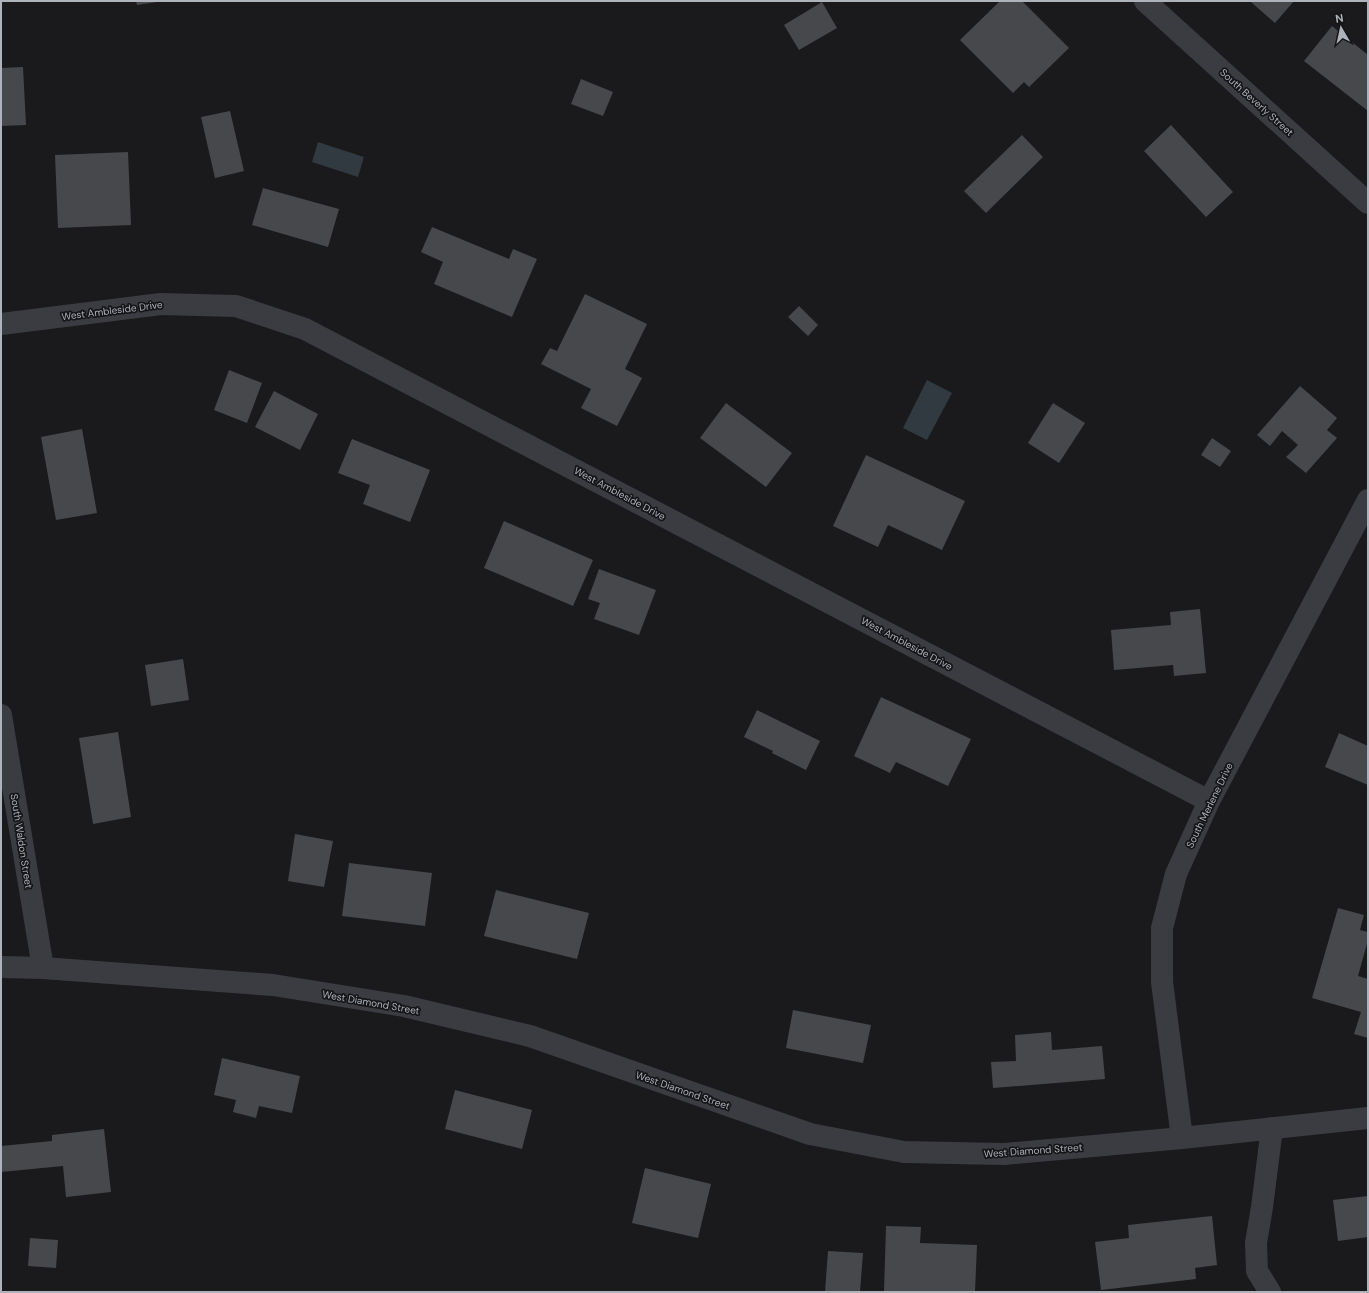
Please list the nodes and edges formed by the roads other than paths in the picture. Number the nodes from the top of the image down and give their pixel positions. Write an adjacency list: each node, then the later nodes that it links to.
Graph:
1 (1145, 1): 2 (street, South Beverly Street)
2 (1368, 203)
3 (1, 324): 6 (street, West Ambleside Drive)
4 (1368, 500): 6 (street, South Merlene Drive)
5 (1, 715): 8 (street, South Waldon Street)
6 (1209, 801): 11 (street, South Merlene Drive)
7 (1, 967): 8 (street, West Diamond Street)
8 (43, 968): 11 (street, West Diamond Street)
9 (1368, 1118): 10 (street, West Diamond Street)
10 (1272, 1128): 11 (street, West Diamond Street); 12 (street)
11 (1182, 1138)
12 (1270, 1292)

